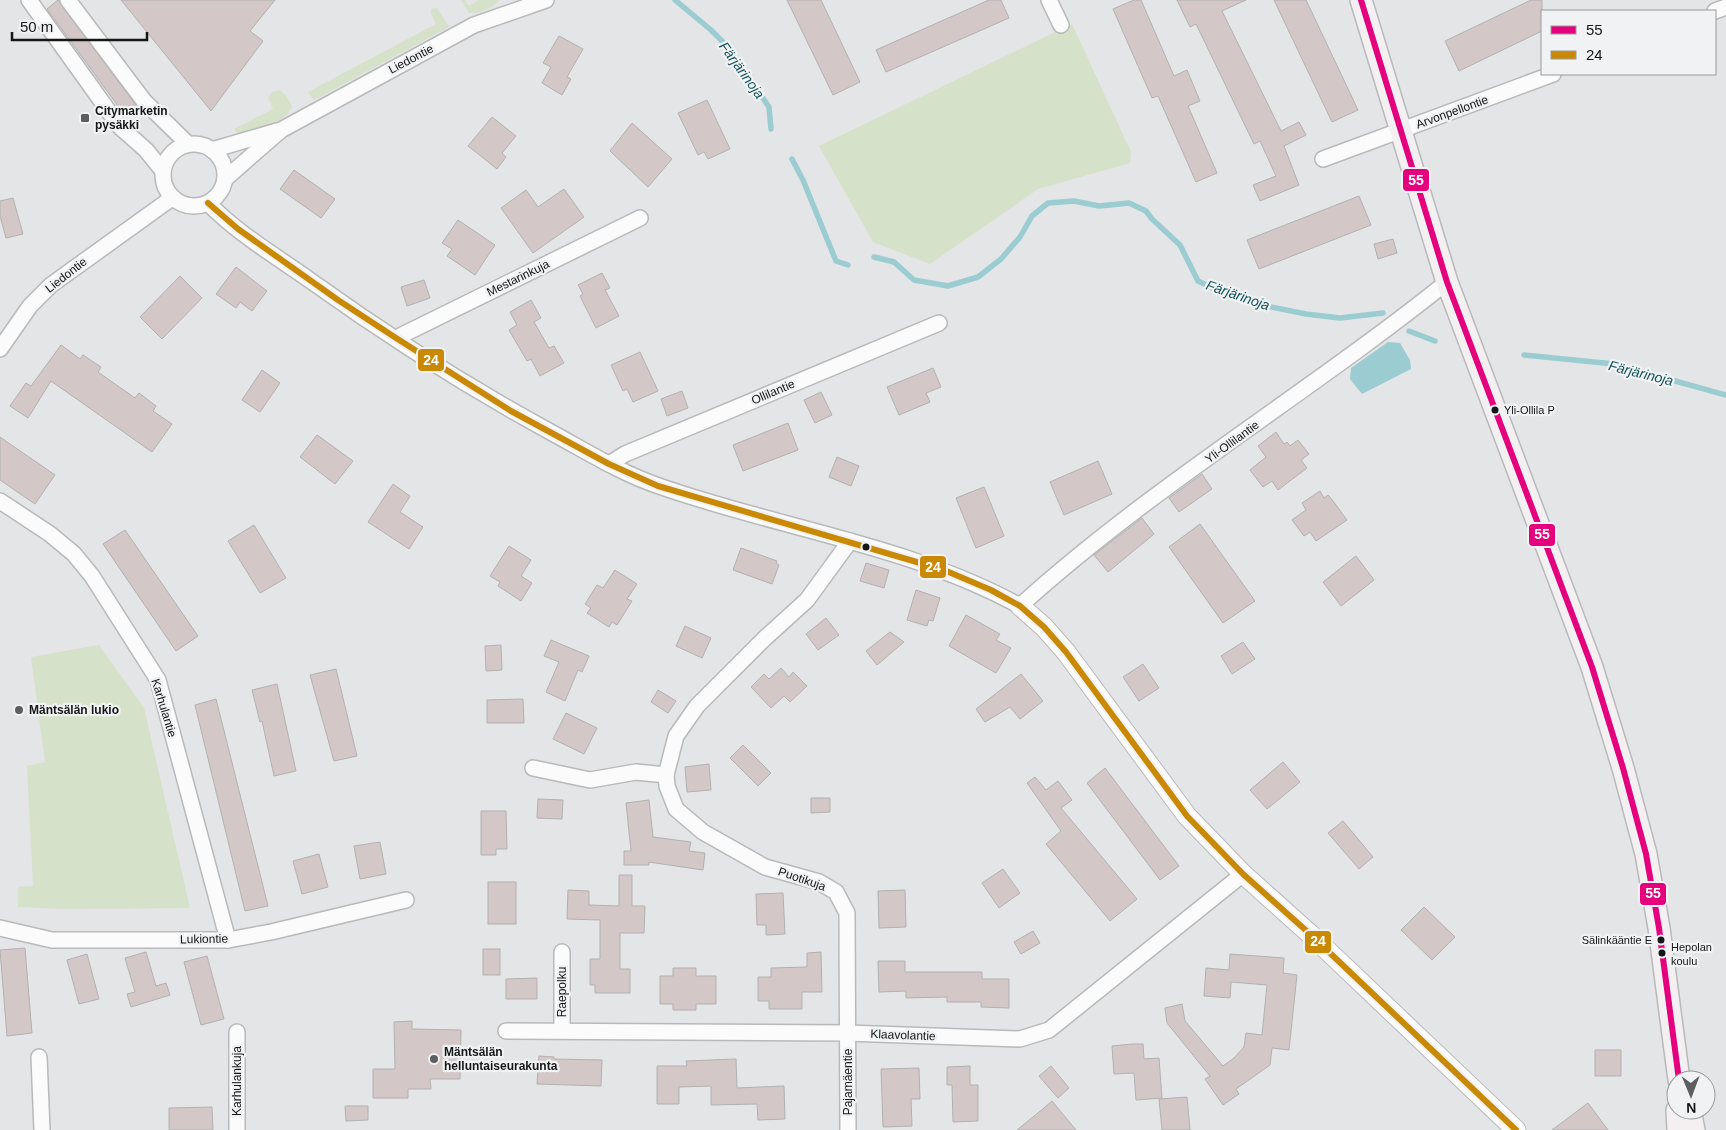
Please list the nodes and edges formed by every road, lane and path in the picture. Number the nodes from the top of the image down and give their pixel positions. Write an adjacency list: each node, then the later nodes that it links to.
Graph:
1 (29, 0): 13 (street)
2 (68, 0): 10 (street)
3 (546, 0): 8 (street, Liedontie)
4 (1049, 0): 6 (street)
5 (1361, 0): 9 (main road)
6 (1062, 25)
7 (1550, 75): 9 (street, Arvonpellontie)
8 (280, 130): 11 (street, Liedontie); 14 (street, Liedontie)
9 (1401, 131): 12 (street, Arvonpellontie); 18 (main road)
10 (188, 144): 11 (street); 13 (street)
11 (212, 150): 14 (street)
12 (1323, 160)
13 (163, 171): 15 (street)
14 (225, 179): 16 (street)
15 (172, 198): 16 (street); 21 (street, Liedontie)
16 (208, 203): 20 (street)
17 (640, 218): 20 (street, Mestarinkuja)
18 (1447, 282): 25 (street, Yli-Ollilantie); 38 (main road)
19 (939, 323): 22 (street, Ollilantie)
20 (396, 338): 22 (street)
21 (0, 350)
22 (609, 464): 24 (street)
23 (0, 501): 31 (street, Karhulantie)
24 (850, 542): 25 (street); 27 (street, Puotikuja)
25 (1020, 606): 28 (street)
26 (533, 768): 27 (street)
27 (666, 775): 36 (street, Puotikuja)
28 (1243, 874): 36 (street, Klaavolantie); 42 (street)
29 (406, 900): 31 (street, Lukiontie)
30 (0, 928): 31 (street, Lukiontie)
31 (228, 940)
32 (562, 952): 34 (street, Raepolku)
33 (506, 1031): 34 (street, Klaavolantie)
34 (562, 1031): 36 (street, Klaavolantie)
35 (237, 1032): 40 (street, Karhulankuja)
36 (847, 1033): 41 (street, Pajamäentie)
37 (39, 1057): 39 (street)
38 (1679, 1070)
39 (42, 1130)
40 (237, 1130)
41 (848, 1130)
42 (1516, 1130)

